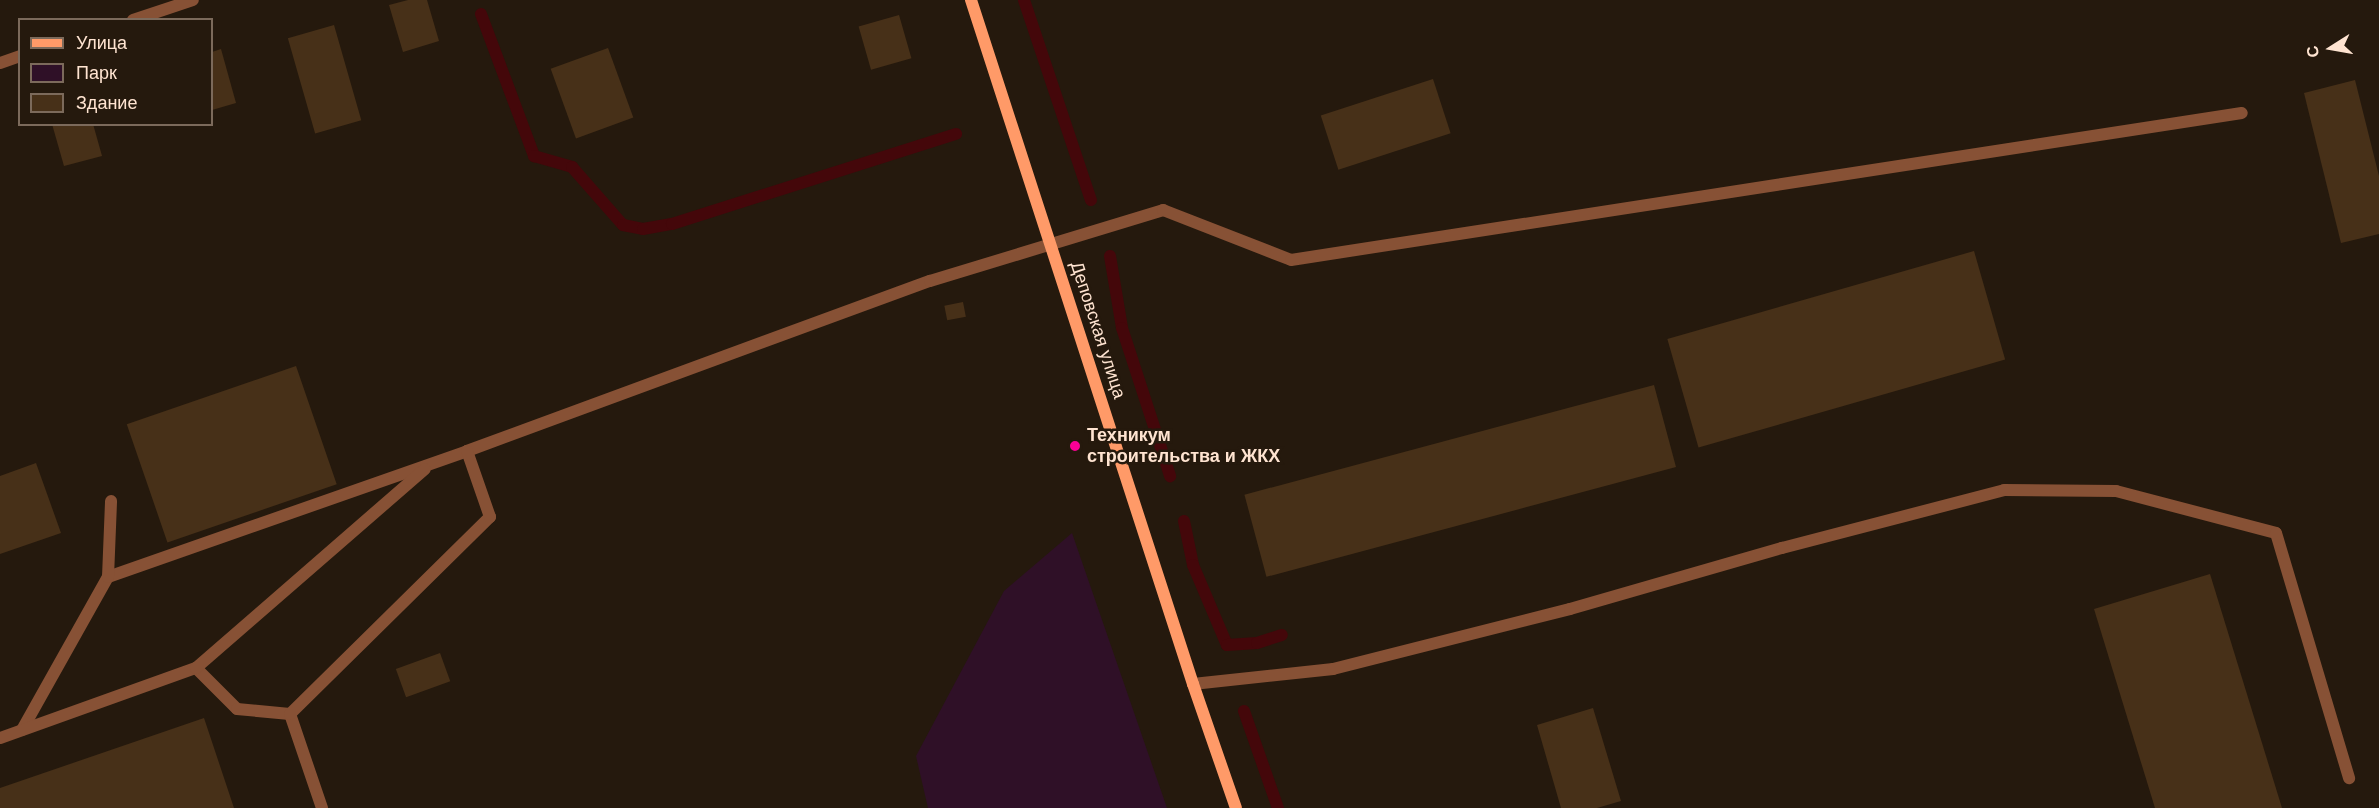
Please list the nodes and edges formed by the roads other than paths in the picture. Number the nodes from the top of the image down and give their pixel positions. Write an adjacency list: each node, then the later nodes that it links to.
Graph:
1 (193, 0): 3 (street)
2 (971, 0): 7 (street, Деповская улица)
3 (139, 18)
4 (18, 57): 5 (street)
5 (0, 63)
6 (2242, 113): 7 (street)
7 (1052, 246): 8 (street); 13 (street, Деповская улица)
8 (467, 452): 9 (street); 14 (street)
9 (431, 464): 11 (street); 12 (street)
10 (111, 501): 11 (street)
11 (108, 577): 15 (street)
12 (196, 668): 14 (street); 15 (street)
13 (1193, 684): 17 (street); 19 (street, Деповская улица)
14 (290, 714): 18 (street)
15 (22, 730): 16 (street)
16 (0, 738)
17 (2349, 778)
18 (322, 808)
19 (1236, 808)

